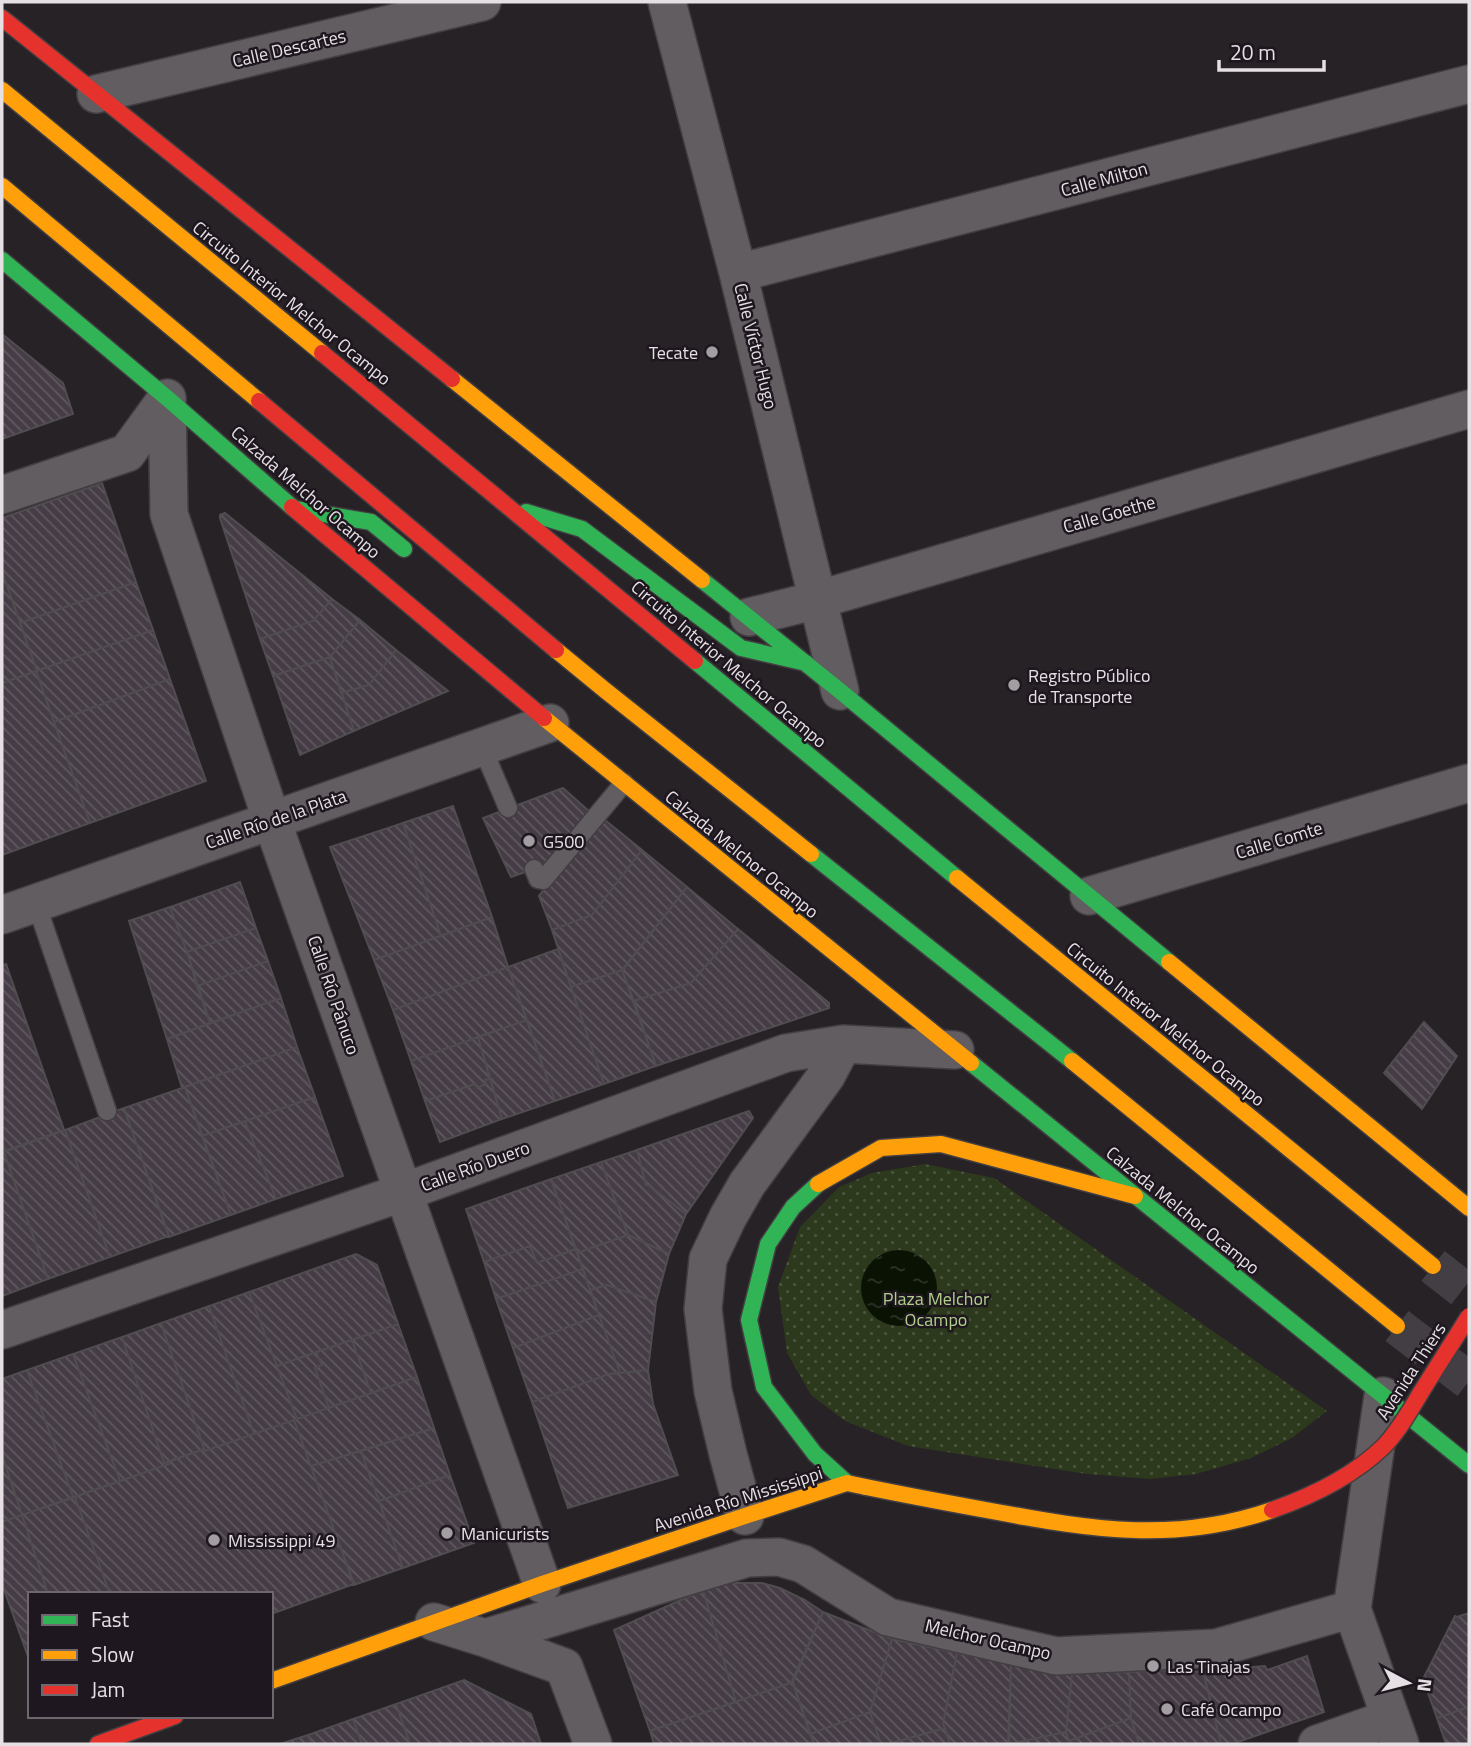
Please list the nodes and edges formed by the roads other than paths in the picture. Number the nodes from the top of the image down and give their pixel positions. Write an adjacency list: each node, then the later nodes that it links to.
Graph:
1 (482, 2): 6 (street, Calle Descartes)
2 (667, 2): 9 (street, Calle Víctor Hugo)
3 (2, 18): 6 (main road)
4 (1469, 84): 9 (street, Calle Milton)
5 (2, 90): 13 (main road, Circuito Interior Melchor Ocampo)
6 (96, 94): 18 (main road)
7 (2, 186): 19 (main road)
8 (2, 260): 10 (main road, Calzada Melchor Ocampo)
9 (738, 274): 16 (street, Calle Víctor Hugo)
10 (167, 398): 12 (street); 14 (main road, Calzada Melchor Ocampo); 27 (street, Calle Río Pánuco)
11 (1469, 408): 16 (street, Calle Goethe)
12 (2, 495)
13 (511, 508): 20 (main road); 38 (main road, Circuito Interior Melchor Ocampo)
14 (295, 509): 15 (main road); 22 (main road, Calzada Melchor Ocampo)
15 (411, 555)
16 (817, 600): 18 (street, Calle Goethe); 21 (street, Calle Víctor Hugo)
17 (485, 608): 19 (main road)
18 (749, 617): 20 (main road)
19 (523, 621): 40 (main road)
20 (806, 663): 21 (main road)
21 (840, 691): 29 (main road)
22 (550, 723): 23 (street, Calle Río de la Plata); 24 (main road, Calzada Melchor Ocampo)
23 (482, 747): 26 (lane); 27 (street, Calle Río de la Plata)
24 (624, 783): 28 (lane); 33 (main road, Calzada Melchor Ocampo)
25 (1469, 783): 29 (street, Calle Comte)
26 (508, 808)
27 (272, 821): 30 (street, Calle Río de la Plata); 35 (street, Calle Río Pánuco)
28 (534, 869)
29 (1089, 896): 37 (main road)
30 (36, 903): 31 (street, Calle Río de la Plata); 34 (lane)
31 (2, 915)
32 (843, 1044): 33 (street, Calle Río Duero); 35 (street, Calle Río Duero); 46 (street)
33 (955, 1050): 36 (main road, Calzada Melchor Ocampo)
34 (107, 1111)
35 (404, 1192): 41 (street, Calle Río Duero); 47 (street, Calle Río Pánuco)
36 (1135, 1196): 42 (main road, Calzada Melchor Ocampo); 45 (main road)
37 (1469, 1208)
38 (1433, 1266)
39 (1469, 1316): 43 (main road, Avenida Thiers, bridge)
40 (1397, 1325)
41 (2, 1331)
42 (1383, 1396): 44 (main road, Calzada Melchor Ocampo); 48 (street)
43 (1383, 1447): 45 (main road, Avenida Río Mississippi, bridge)
44 (1469, 1465)
45 (847, 1483): 46 (main road, Avenida Río Mississippi)
46 (745, 1516): 47 (main road, Avenida Río Mississippi)
47 (541, 1584): 49 (main road, Avenida Río Mississippi)
48 (1352, 1609): 50 (street, Melchor Ocampo); 53 (street)
49 (434, 1622): 50 (street); 51 (main road, Avenida Río Mississippi)
50 (485, 1638): 55 (street)
51 (273, 1680)
52 (170, 1718): 54 (main road)
53 (1396, 1731): 56 (street)
54 (98, 1744)
55 (593, 1744)
56 (1317, 1744)

